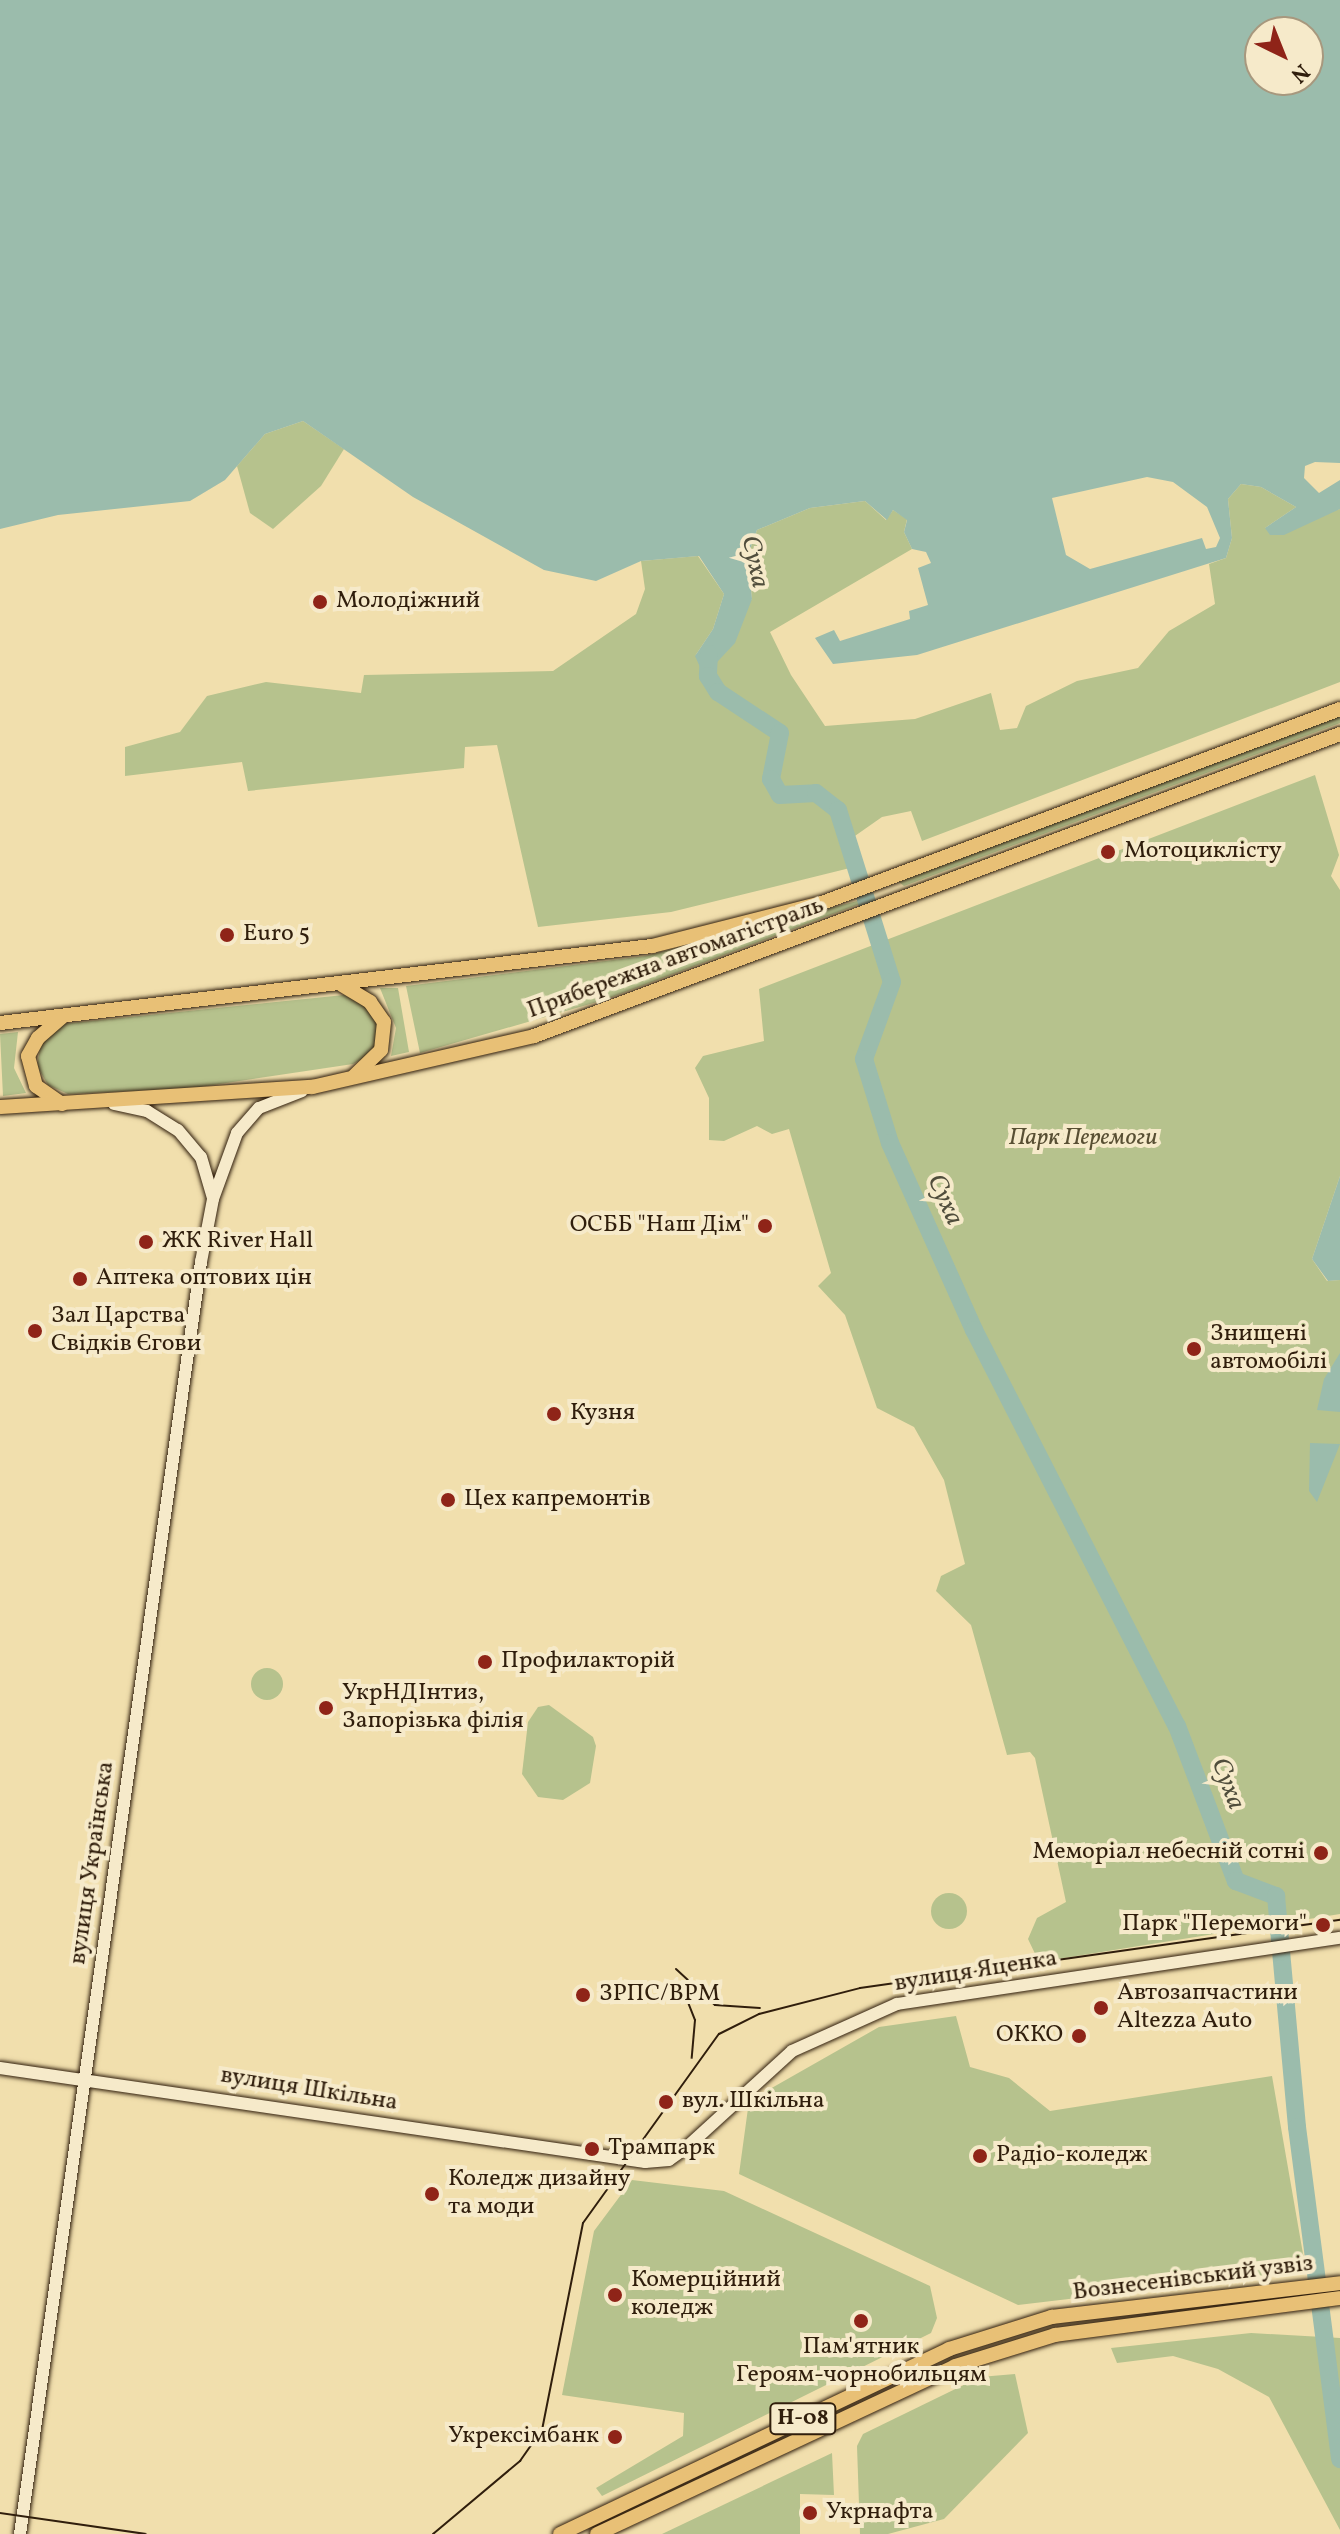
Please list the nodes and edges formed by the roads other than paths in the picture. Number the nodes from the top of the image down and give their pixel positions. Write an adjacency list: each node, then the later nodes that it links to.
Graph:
1 (1340, 709): 3 (main road, Прибережна автомагістраль)
2 (1340, 734): 5 (main road, Прибережна автомагістраль)
3 (897, 875): 4 (main road, Прибережна автомагістраль); 5 (main road)
4 (852, 892): 6 (main road); 7 (main road, Прибережна автомагістраль)
5 (908, 896): 6 (main road, Прибережна автомагістраль)
6 (856, 916): 10 (main road, Прибережна автомагістраль)
7 (342, 985): 8 (main road, Прибережна автомагістраль); 10 (main road)
8 (62, 1017): 9 (main road, Прибережна автомагістраль); 13 (main road)
9 (0, 1023)
10 (347, 1080): 11 (main road, Прибережна автомагістраль)
11 (312, 1087): 12 (main road, Прибережна автомагістраль); 15 (main road, вулиця Українська)
12 (114, 1104): 13 (main road, Прибережна автомагістраль); 15 (main road, вулиця Українська)
13 (65, 1105): 14 (main road, Прибережна автомагістраль)
14 (0, 1107)
15 (213, 1199): 18 (main road, вулиця Українська)
16 (1340, 1938): 19 (main road, вулиця Яценка)
17 (0, 2068): 18 (main road, вулиця Шкільна)
18 (84, 2079): 19 (main road, вулиця Шкільна); 23 (main road, вулиця Українська)
19 (611, 2160)
20 (1340, 2283): 21 (main road, Вознесенівський узвіз / Н-08)
21 (1297, 2296): 22 (main road, Вознесенівський узвіз / Н-08); 24 (main road, Вознесенівський узвіз / Н-08); 25 (main road, Вознесенівський узвіз / Н-08)
22 (1340, 2298)
23 (20, 2534)
24 (560, 2534)
25 (597, 2534)

